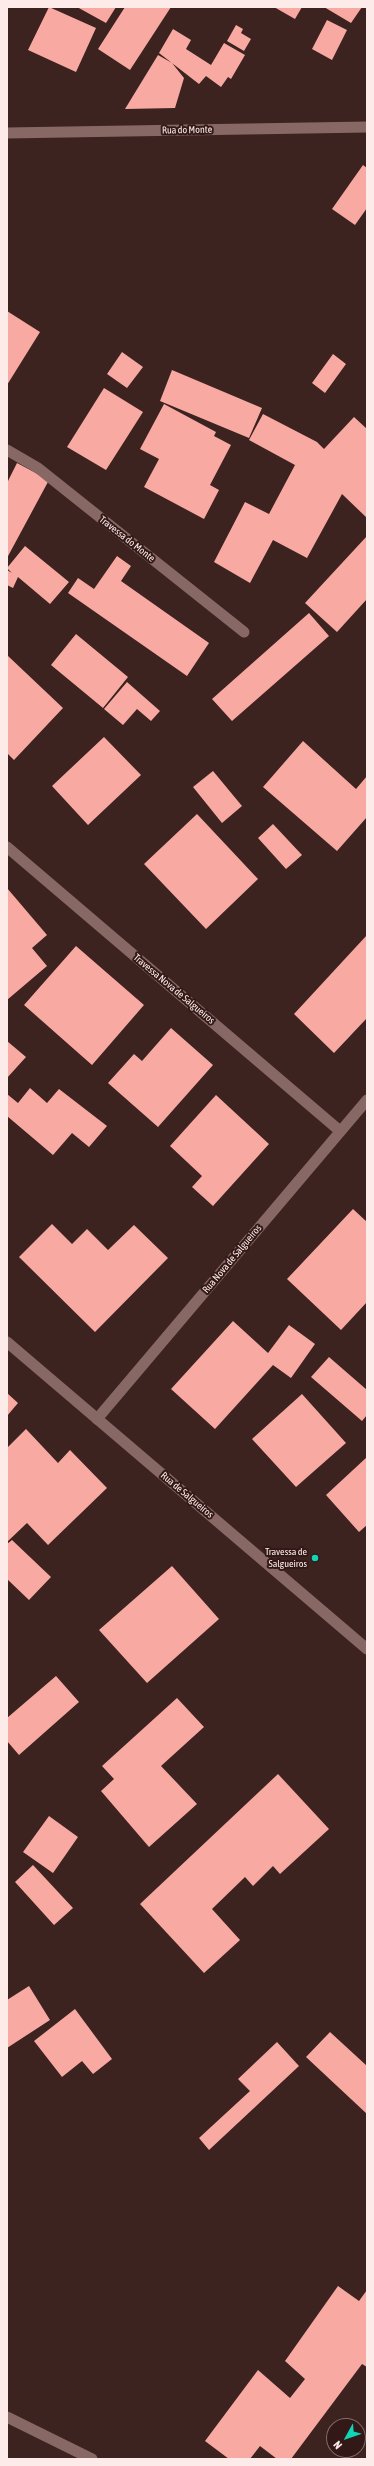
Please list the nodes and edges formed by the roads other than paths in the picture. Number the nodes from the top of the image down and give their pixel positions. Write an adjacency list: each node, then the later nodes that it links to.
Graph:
1 (367, 127): 2 (street, Rua do Monte)
2 (7, 133)
3 (7, 450): 4 (street, Travessa do Monte)
4 (244, 632)
5 (7, 847): 7 (street, Travessa Nova de Salgueiros)
6 (367, 1100): 7 (street, Rua Nova de Salgueiros)
7 (340, 1131): 9 (street, Rua Nova de Salgueiros)
8 (7, 1342): 9 (street, Rua de Salgueiros)
9 (97, 1419): 10 (street, Rua de Salgueiros)
10 (367, 1649)
11 (7, 2418): 12 (street)
12 (92, 2459)

